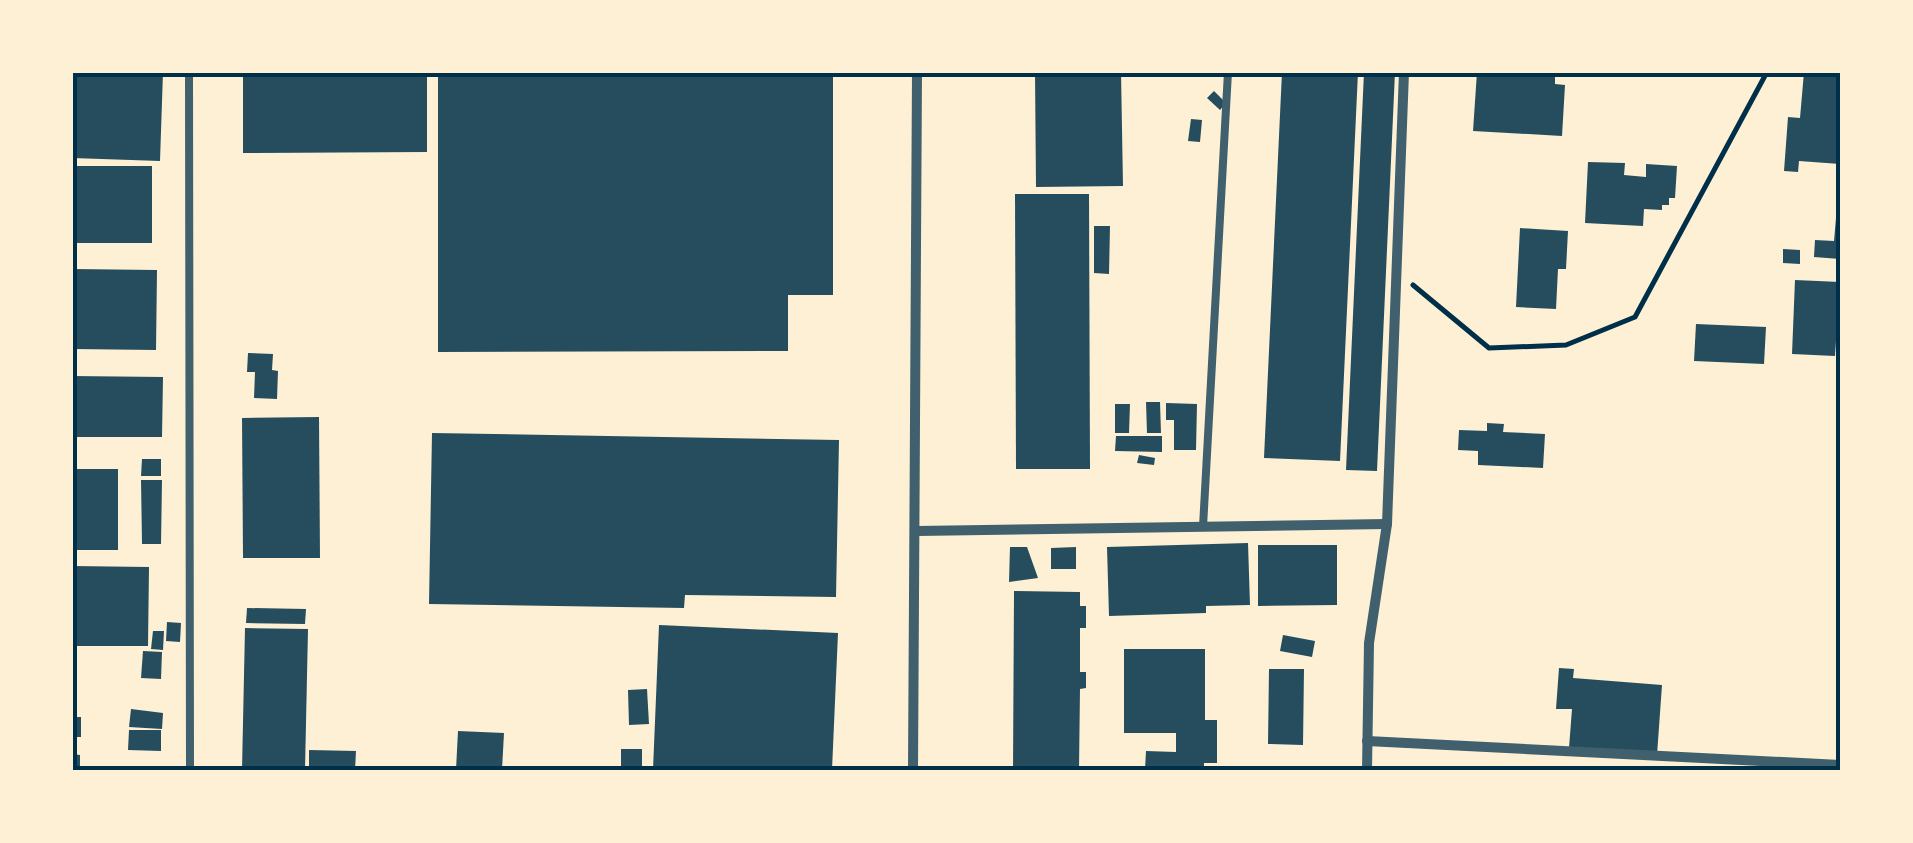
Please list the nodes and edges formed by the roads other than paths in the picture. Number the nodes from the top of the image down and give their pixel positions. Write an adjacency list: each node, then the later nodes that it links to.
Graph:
1 (189, 72): 10 (lane)
2 (917, 72): 7 (street)
3 (1228, 72): 6 (lane)
4 (1404, 72): 5 (street)
5 (1386, 524): 6 (street); 8 (street)
6 (1203, 527): 7 (street)
7 (917, 531): 11 (street)
8 (1367, 741): 9 (street); 12 (street)
9 (1840, 765)
10 (190, 770)
11 (914, 770)
12 (1366, 770)

